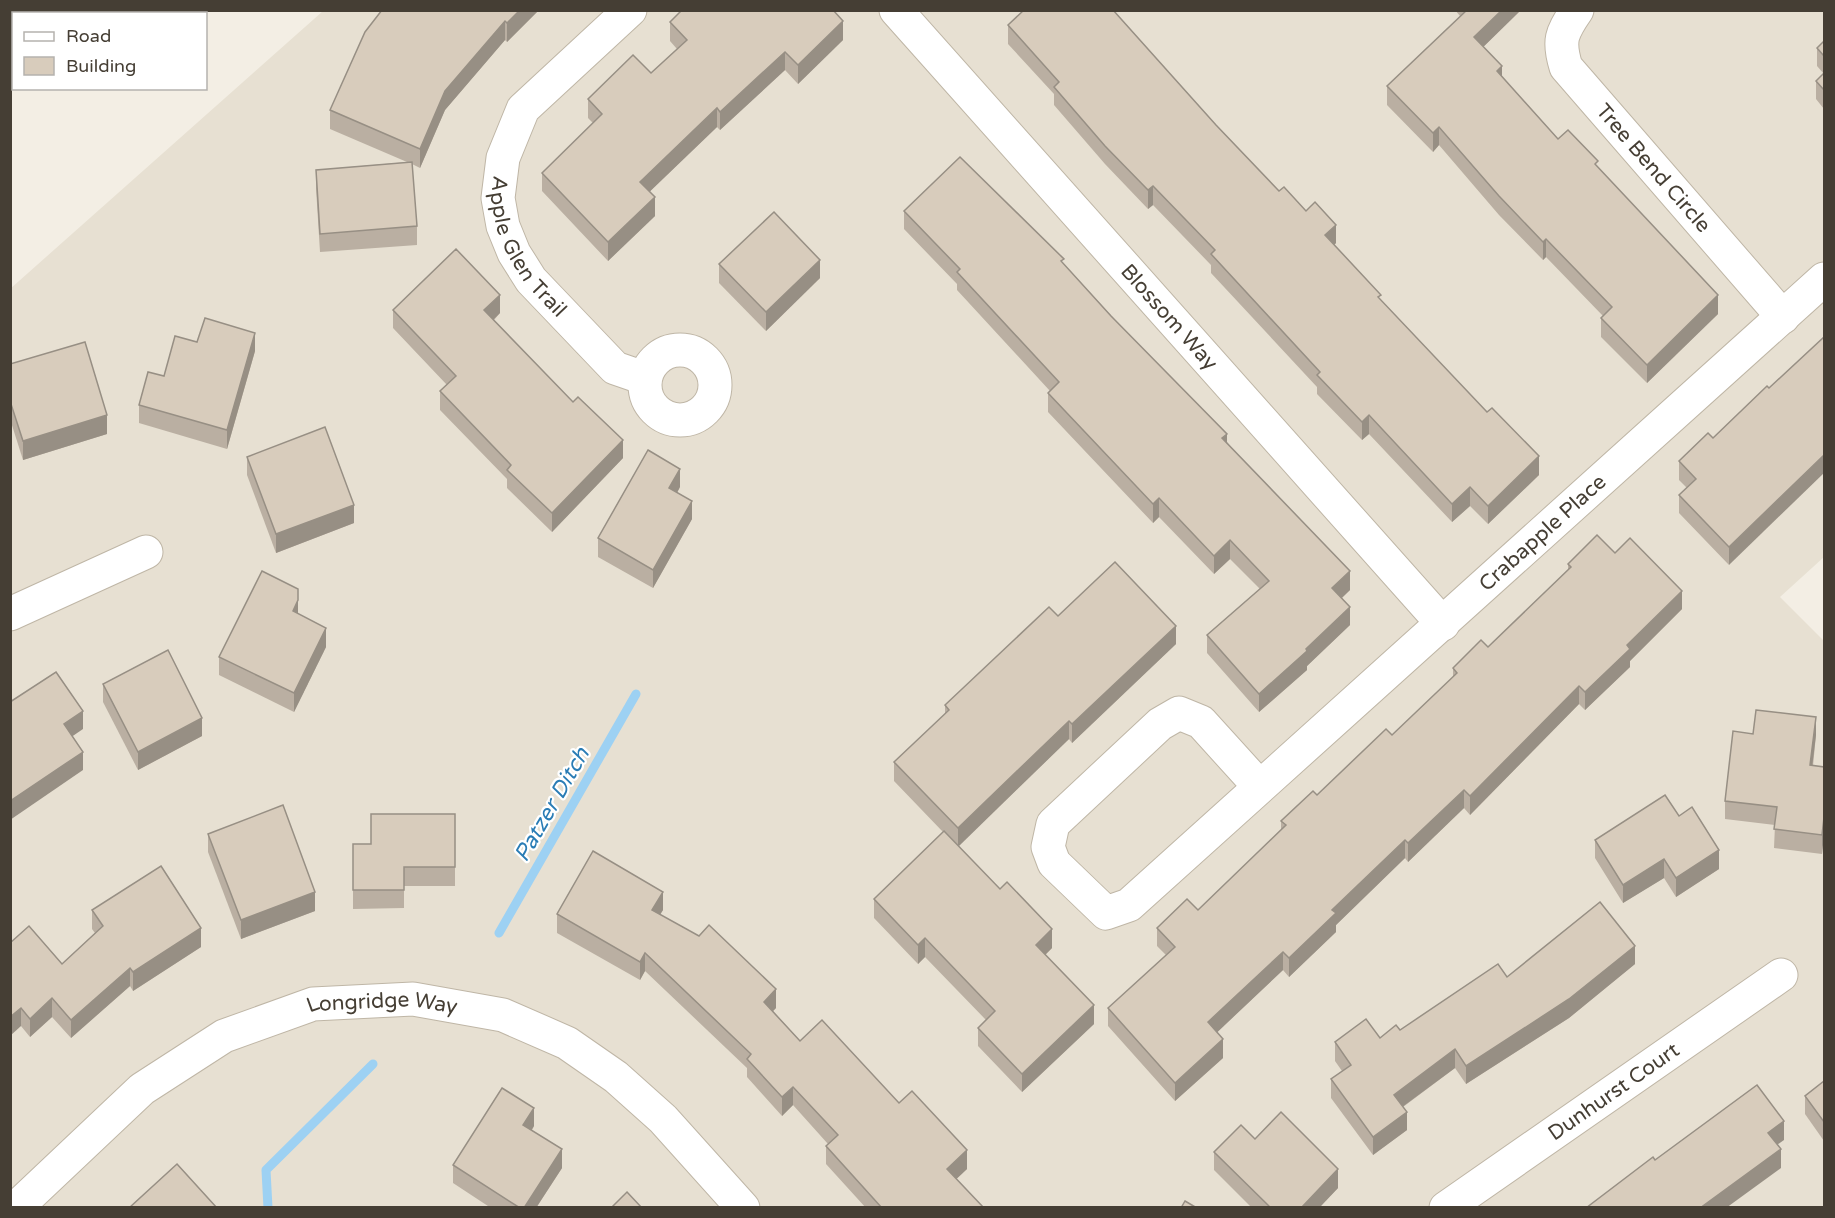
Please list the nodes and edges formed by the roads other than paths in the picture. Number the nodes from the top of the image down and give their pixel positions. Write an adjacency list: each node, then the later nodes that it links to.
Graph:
1 (630, 10): 6 (street, Apple Glen Trail)
2 (896, 10): 9 (street, Blossom Way)
3 (1577, 10): 5 (street, Tree Bend Circle)
4 (1824, 279): 5 (street, Crabapple Place)
5 (1783, 317): 9 (street, Crabapple Place)
6 (644, 378)
7 (146, 552): 8 (street)
8 (10, 614)
9 (1443, 624): 10 (street, Crabapple Place)
10 (1260, 786): 10 (street, Crabapple Place)
11 (1781, 975): 14 (street, Dunhurst Court)
12 (16, 1208): 13 (street, Longridge Way)
13 (742, 1208)
14 (1446, 1208)

